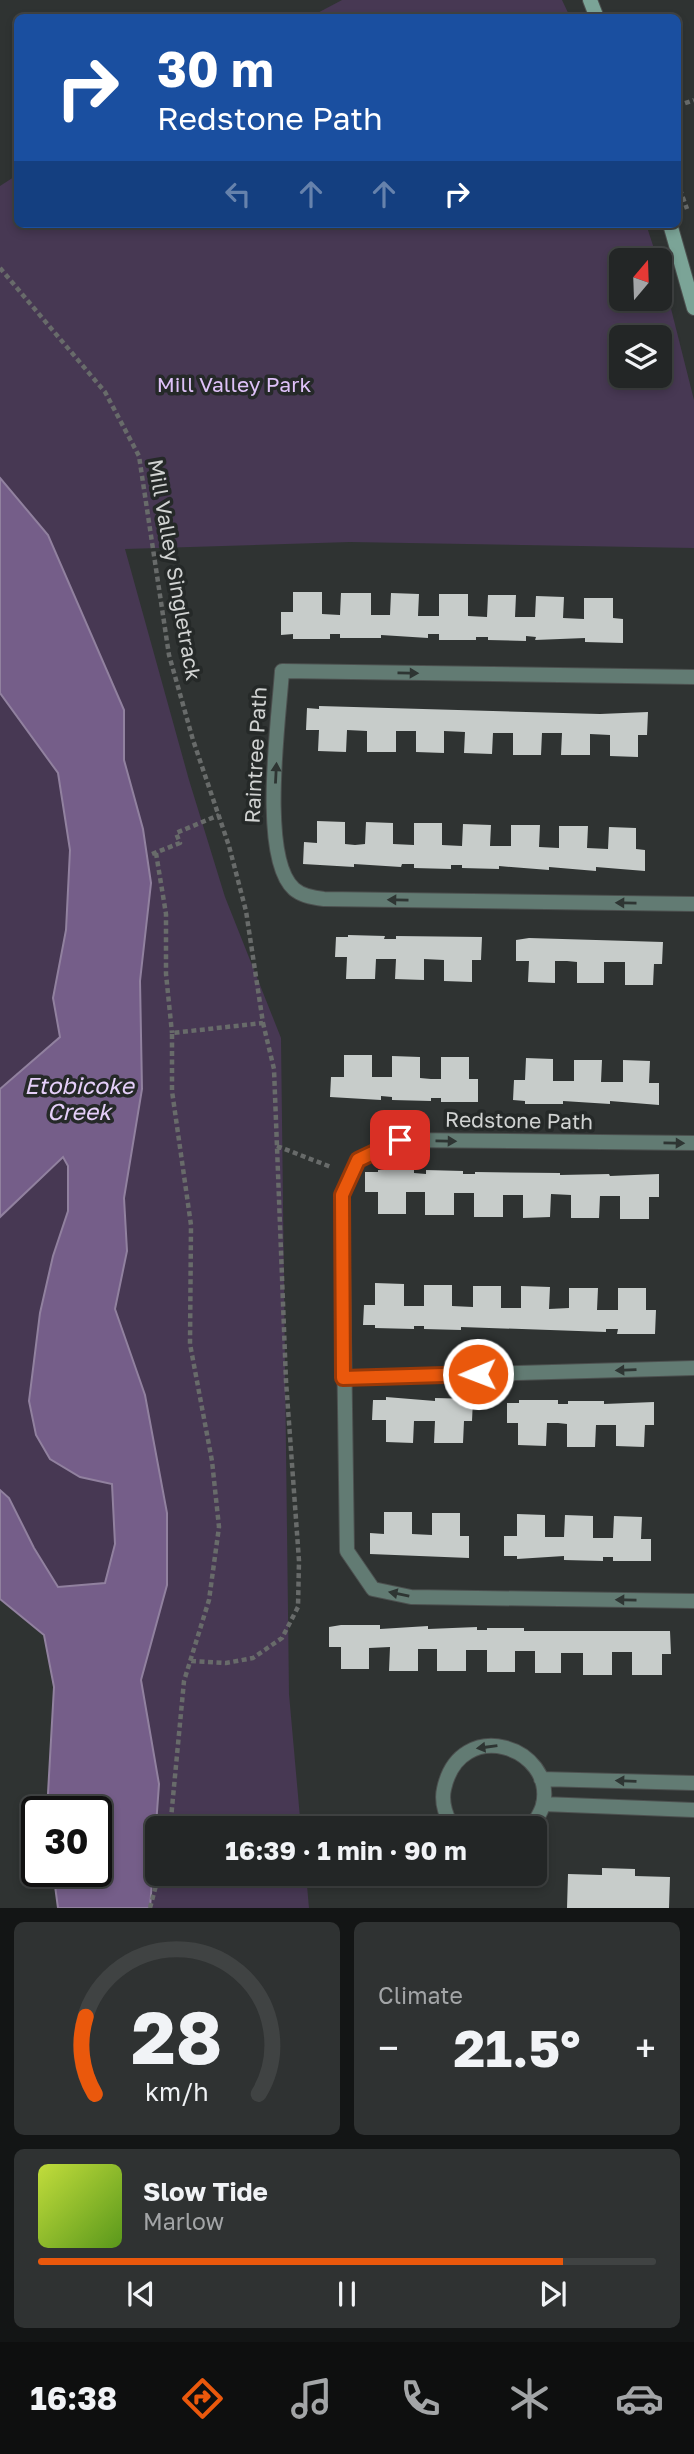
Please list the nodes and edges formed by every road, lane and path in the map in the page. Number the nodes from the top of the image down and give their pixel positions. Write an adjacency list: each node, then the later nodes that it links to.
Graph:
1 (671, 228): 3 (street)
2 (0, 268): 5 (path, Mill Valley Singletrack)
3 (694, 308)
4 (694, 677): 6 (street, Raintree Path, one-way to 4)
5 (219, 815): 7 (path, Mill Valley Singletrack); 8 (path)
6 (694, 904)
7 (263, 1023): 8 (path); 10 (path, Mill Valley Singletrack)
8 (172, 1032): 15 (path)
9 (694, 1143): 11 (street, Redstone Path, one-way to 9)
10 (277, 1146): 11 (path); 15 (path, Mill Valley Singletrack)
11 (351, 1177): 13 (street, Redstone Path)
12 (694, 1368): 13 (street, one-way to 13)
13 (343, 1378): 14 (street, Redstone Path, one-way to 13)
14 (694, 1601)
15 (191, 1661): 20 (path)
16 (541, 1779): 17 (street, one-way to 16); 18 (street); 21 (street, one-way to 21)
17 (694, 1783)
18 (543, 1804): 19 (street); 22 (street)
19 (694, 1810)
20 (171, 1816)
21 (449, 1816)
22 (537, 1816)
23 (156, 1886): 24 (path)
24 (150, 1908)

